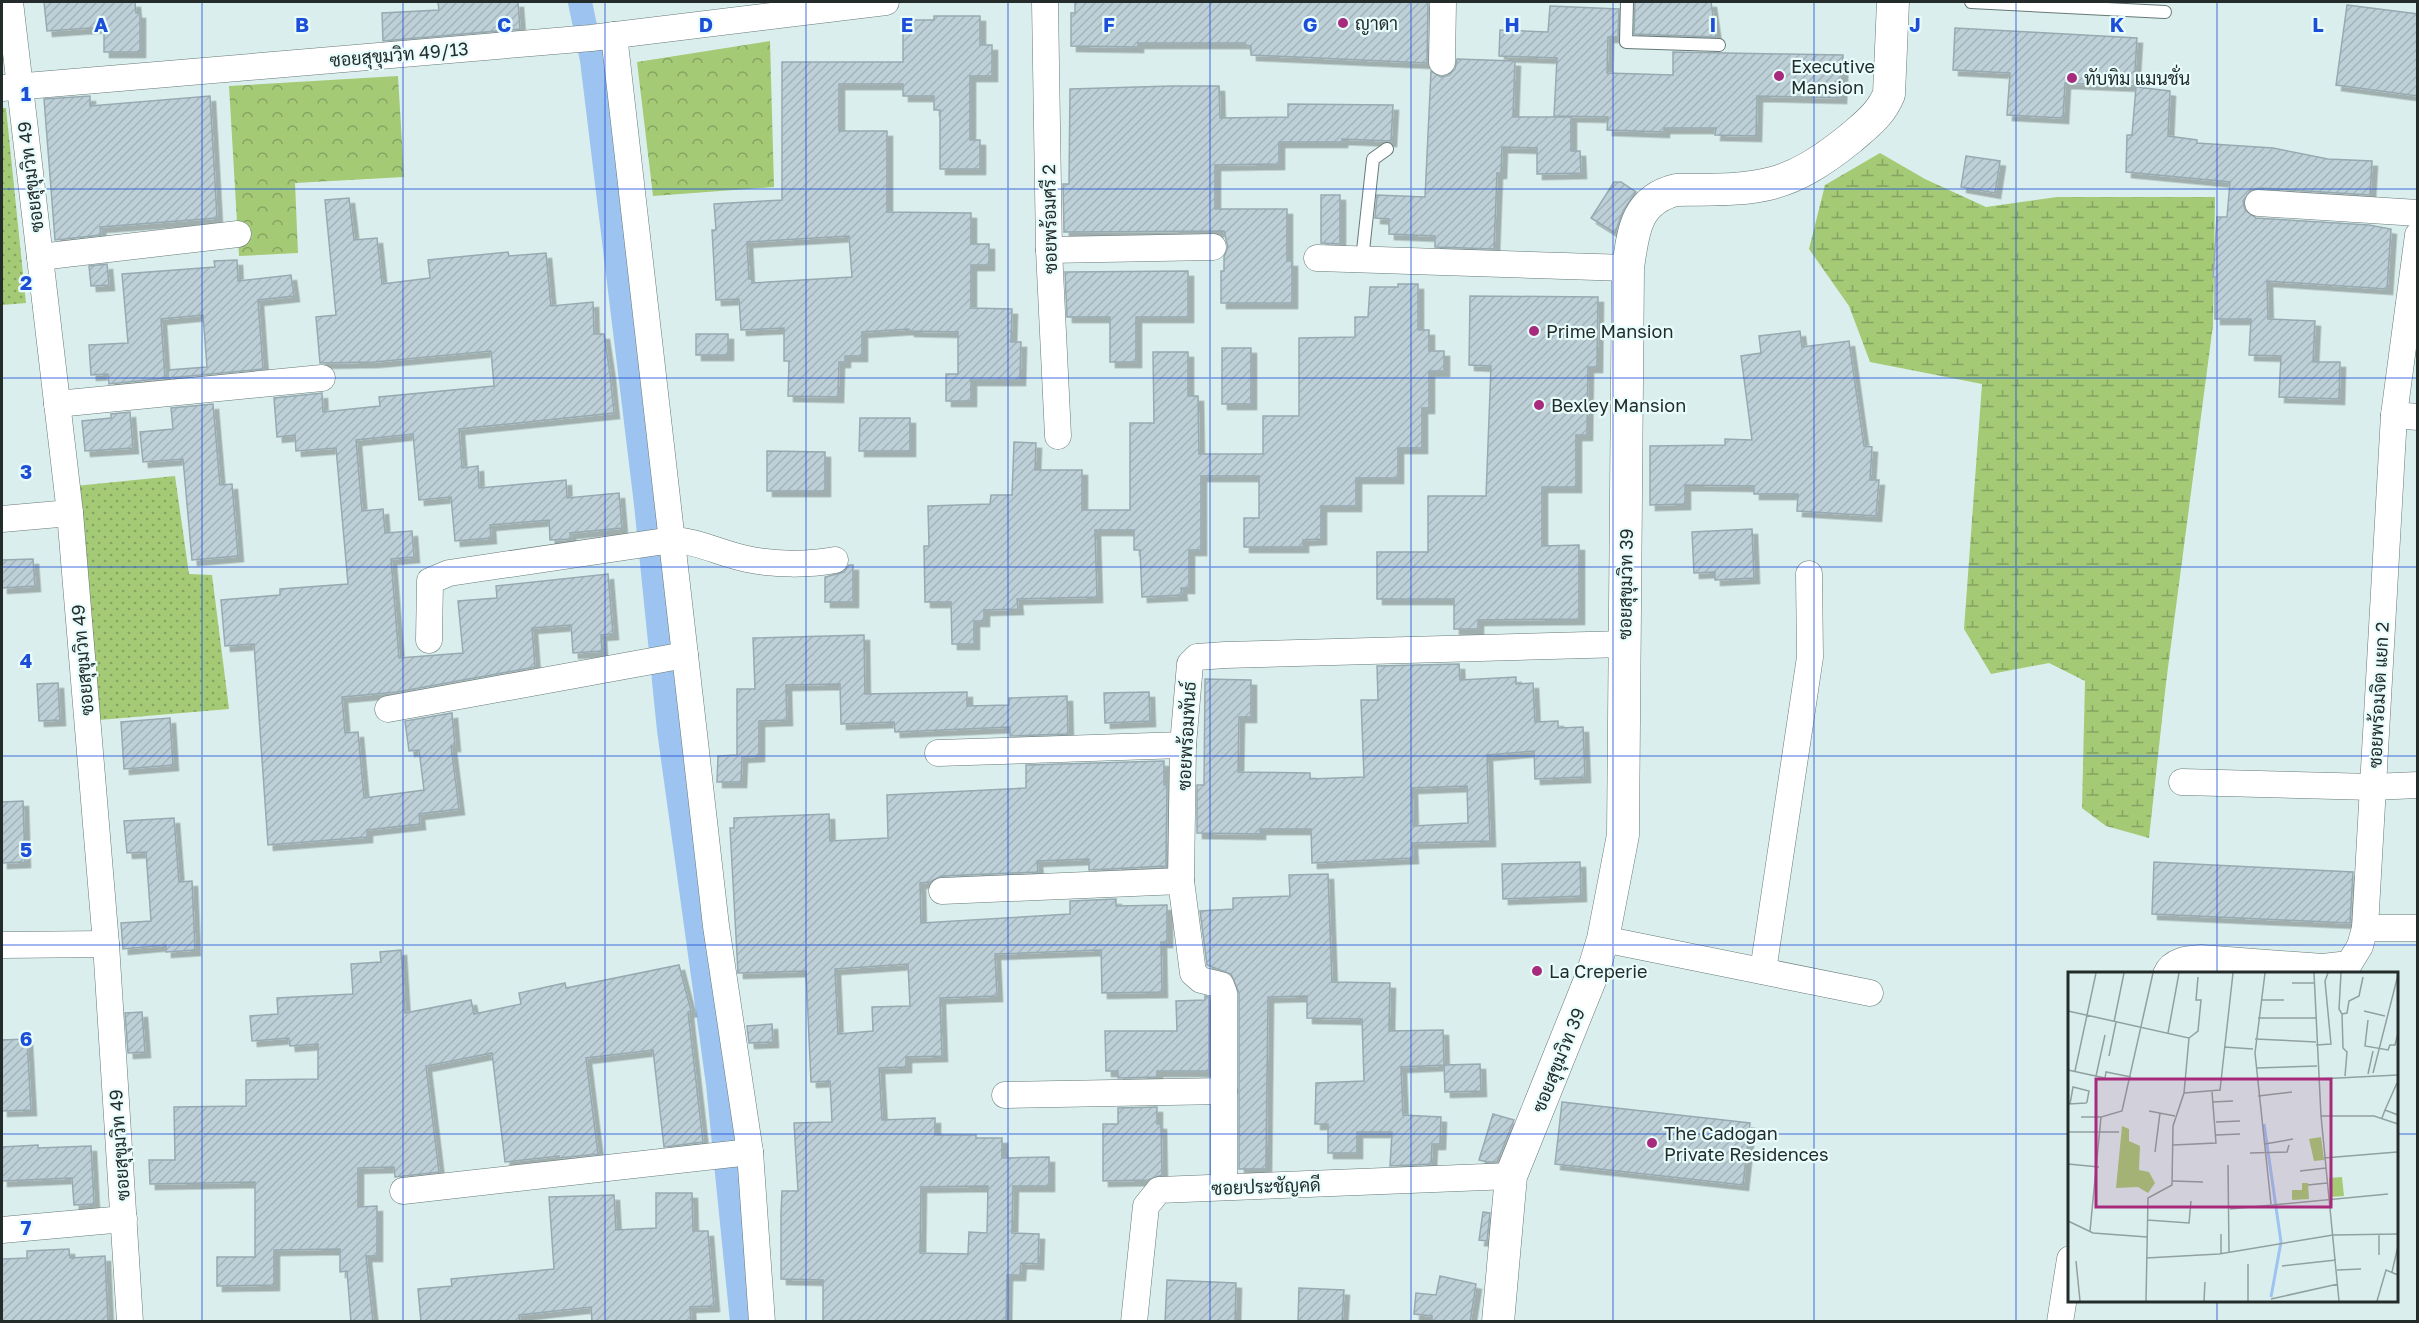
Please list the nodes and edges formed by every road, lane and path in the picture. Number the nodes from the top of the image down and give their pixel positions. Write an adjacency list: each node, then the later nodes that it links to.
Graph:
1 (10, 2): 12 (street, ซอยสุขุมวิท 49)
2 (886, 2): 9 (street, ซอยสุขุมวิท 49/13)
3 (1045, 2): 19 (street, ซอยพร้อมศรี 2)
4 (1443, 2): 11 (street)
5 (1627, 2): 10 (lane)
6 (1893, 2): 23 (street, ซอยสุขุมวิท 39)
7 (1971, 2): 8 (lane)
8 (2165, 12)
9 (614, 35): 12 (street, ซอยสุขุมวิท 49/13); 30 (street)
10 (1719, 45)
11 (1442, 62)
12 (10, 87): 20 (street, ซอยสุขุมวิท 49)
13 (1388, 149): 22 (lane)
14 (2258, 202): 15 (street)
15 (2418, 213)
16 (238, 234): 20 (street)
17 (2418, 235): 26 (street, ซอยพร้อมจิต แยก 2)
18 (1212, 247): 19 (street)
19 (1049, 249): 27 (street, ซอยพร้อมศรี 2)
20 (40, 257): 25 (street, ซอยสุขุมวิท 49)
21 (1317, 258): 22 (street)
22 (1362, 260): 23 (street)
23 (1628, 268): 34 (street, ซอยสุขุมวิท 39)
24 (321, 378): 25 (street)
25 (57, 404): 28 (street, ซอยสุขุมวิท 49)
26 (2406, 416): 41 (street, ซอยพร้อมจิต แยก 2)
27 (1058, 436)
28 (70, 513): 29 (street); 47 (street, ซอยสุขุมวิท 49)
29 (2, 519)
30 (672, 540): 31 (street); 33 (street); 35 (street)
31 (835, 560)
32 (1809, 574): 49 (street)
33 (429, 640)
34 (1624, 644): 37 (street, ซอยพร้อมพันธ์); 46 (street, ซอยสุขุมวิท 39)
35 (685, 655): 36 (street); 54 (street)
36 (388, 709)
37 (1183, 745): 38 (street); 42 (street, ซอยพร้อมพันธ์)
38 (938, 753)
39 (2182, 782): 41 (street)
40 (2418, 785): 41 (street)
41 (2373, 787): 44 (street, ซอยพร้อมจิต แยก 2)
42 (1181, 881): 43 (street); 52 (street, ซอยพร้อมพันธ์)
43 (942, 891)
44 (2364, 928): 45 (street); 50 (street, ซอยพร้อมจิต แยก 2)
45 (2418, 928)
46 (1603, 939): 49 (street); 55 (street, ซอยสุขุมวิท 39)
47 (106, 944): 48 (street); 58 (street, ซอยสุขุมวิท 49)
48 (2, 945)
49 (1763, 971): 51 (street)
50 (2167, 972)
51 (1870, 993)
52 (1224, 1091): 53 (street); 56 (street, ซอยพร้อมพันธ์)
53 (1005, 1095)
54 (750, 1152): 57 (street); 62 (street)
55 (1511, 1176): 56 (street, ซอยประชัญคดี); 64 (street, ซอยสุขุมวิท 39)
56 (1224, 1187): 63 (street, ซอยประชัญคดี)
57 (403, 1191)
58 (124, 1219): 59 (street); 61 (street, ซอยสุขุมวิท 49)
59 (2, 1230)
60 (2068, 1272): 65 (street)
61 (130, 1322)
62 (762, 1322)
63 (1134, 1322)
64 (1498, 1322)
65 (2060, 1322)

